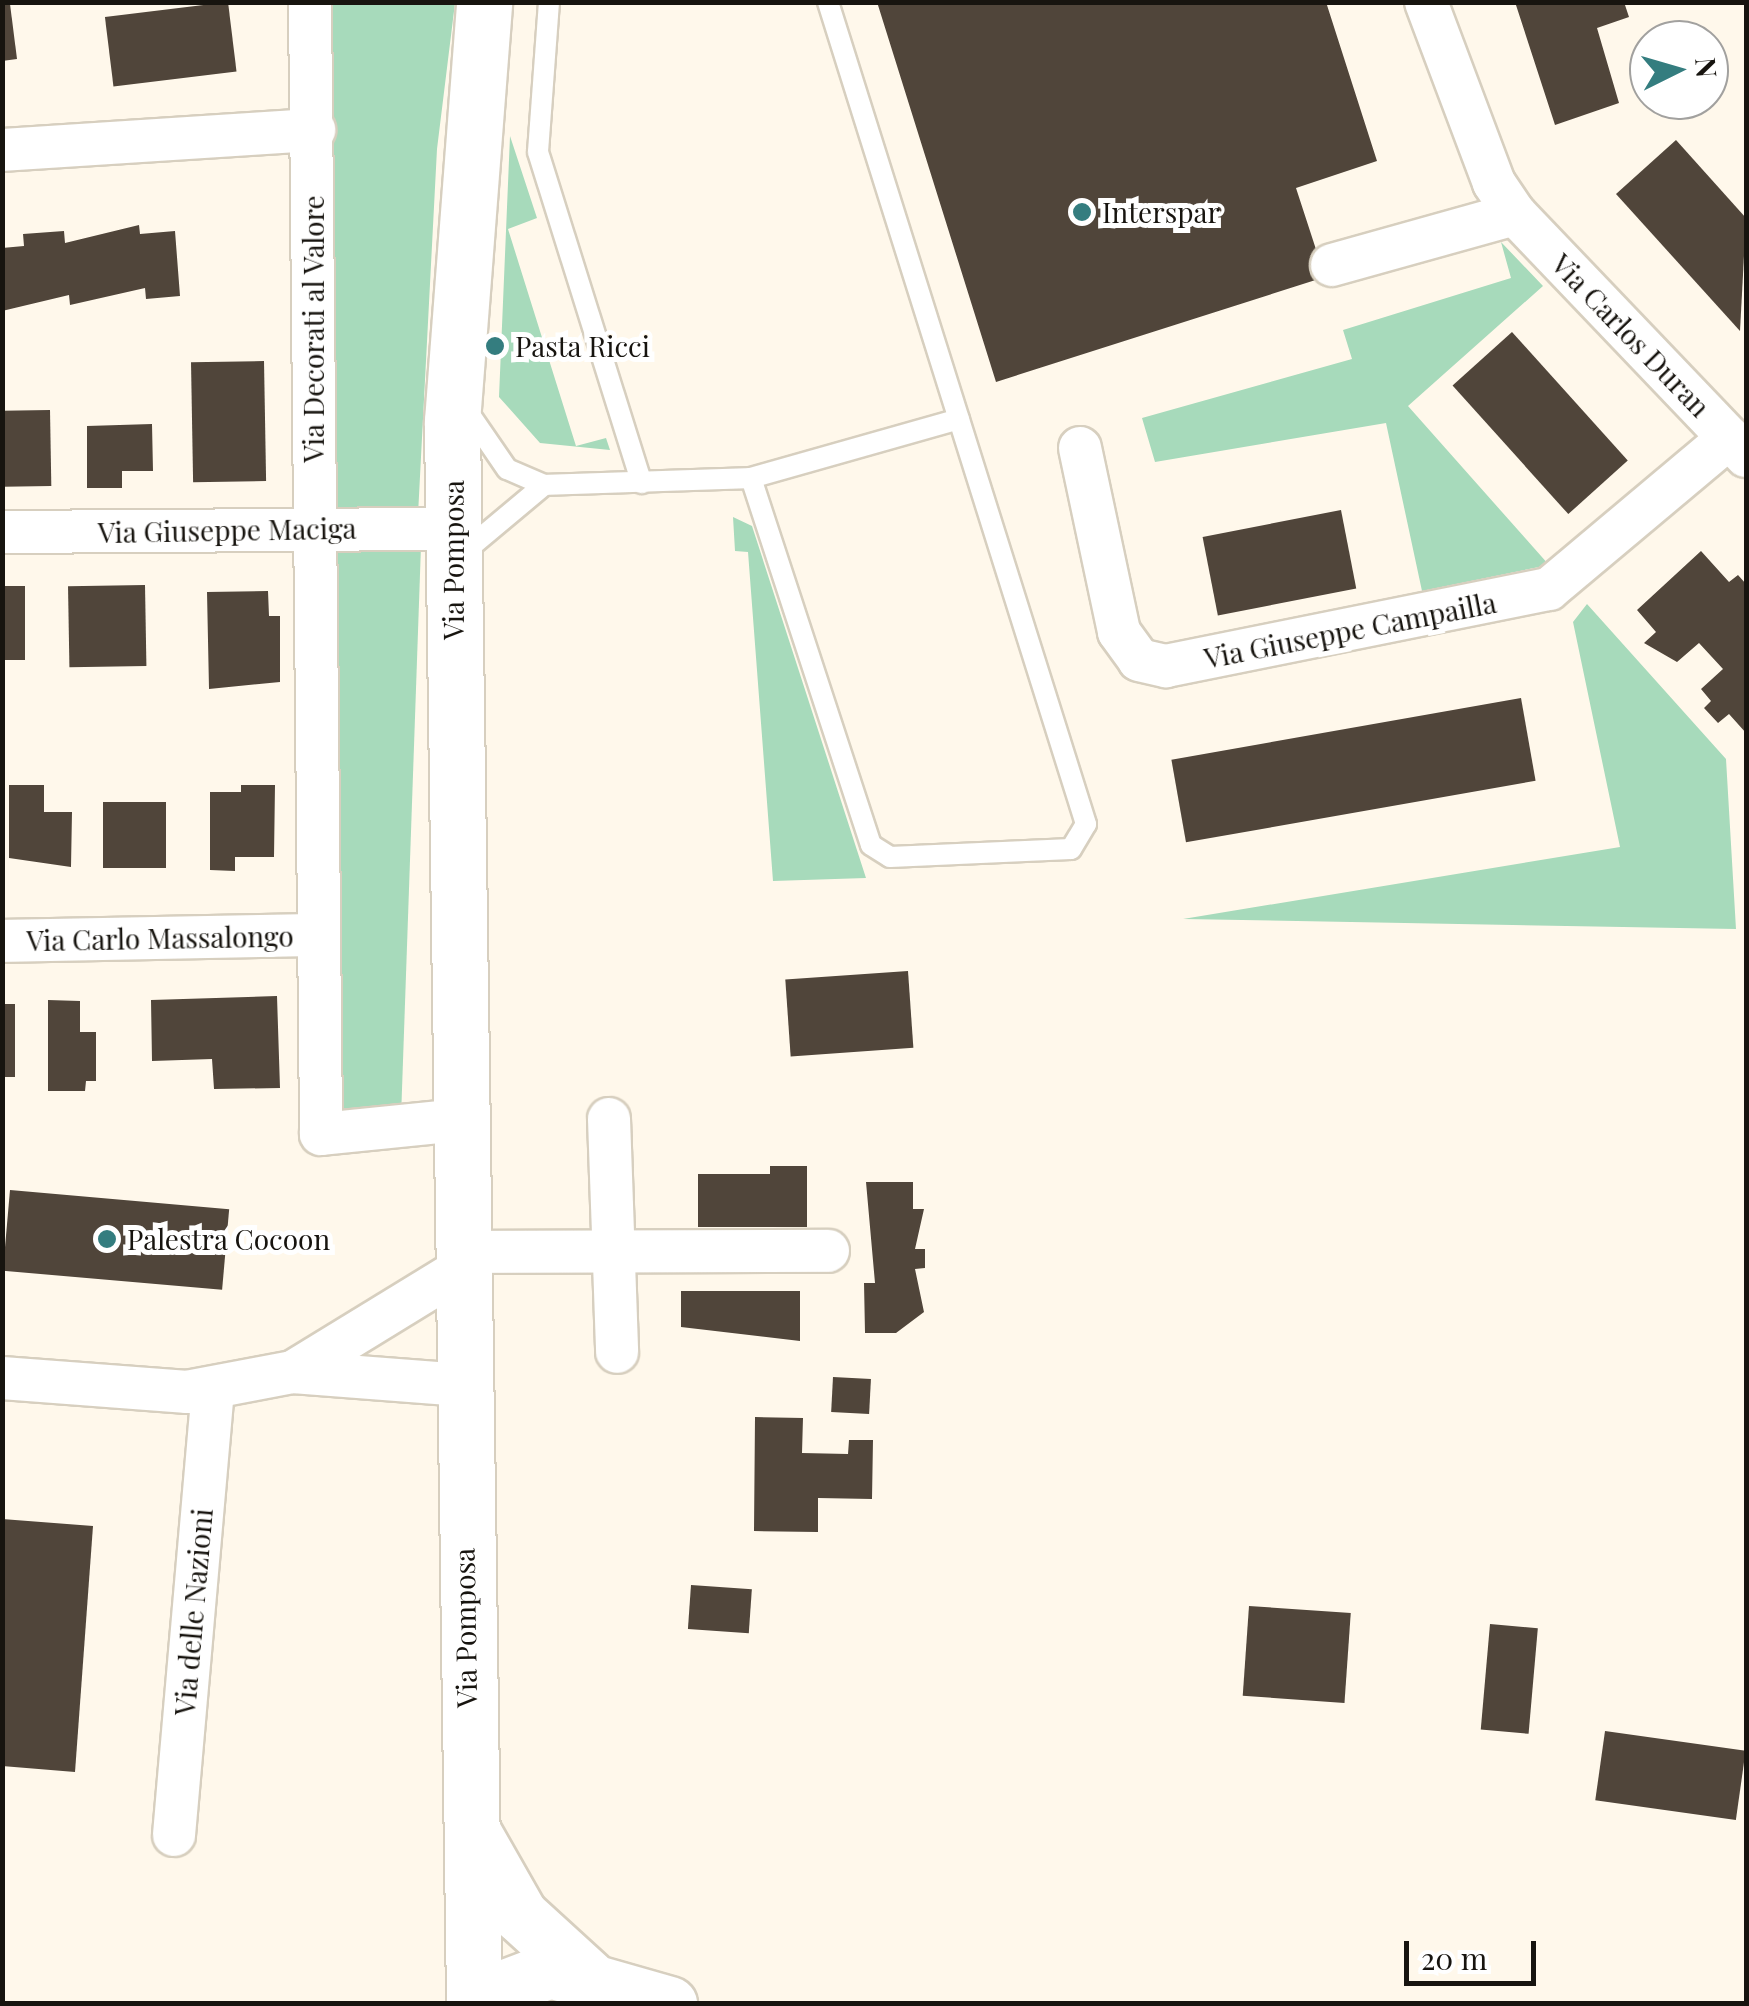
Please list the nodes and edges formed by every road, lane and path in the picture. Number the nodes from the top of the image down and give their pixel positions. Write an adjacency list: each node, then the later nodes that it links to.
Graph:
1 (310, 2): 6 (street, Via Decorati al Valore)
2 (484, 2): 10 (main road, Via Pomposa)
3 (549, 2): 15 (lane)
4 (828, 2): 11 (lane)
5 (1426, 2): 8 (street, Via Carlos Duran)
6 (314, 130): 7 (street); 17 (street, Via Decorati al Valore)
7 (2, 150)
8 (1515, 214): 9 (street); 12 (street, Via Carlos Duran)
9 (1332, 265)
10 (454, 385): 16 (lane); 19 (main road, Via Pomposa)
11 (959, 419): 14 (lane); 14 (lane)
12 (1738, 447): 13 (street, Via Giuseppe Campailla)
13 (1080, 448)
14 (751, 478): 15 (lane)
15 (642, 482): 16 (lane)
16 (544, 485): 19 (lane)
17 (311, 528): 18 (street, Via Giuseppe Maciga); 19 (street, Via Giuseppe Maciga); 20 (street)
18 (2, 532)
19 (452, 547): 23 (main road, Via Pomposa)
20 (318, 935): 21 (street, Via Carlo Massalongo); 23 (street)
21 (2, 941)
22 (609, 1119): 24 (street)
23 (459, 1120): 26 (main road, Via Pomposa)
24 (614, 1252): 25 (street); 26 (street); 27 (street)
25 (828, 1252)
26 (461, 1260): 28 (street); 30 (main road, Via Pomposa)
27 (617, 1352)
28 (294, 1372): 30 (street); 31 (street)
29 (2, 1378): 31 (street)
30 (462, 1385): 32 (main road, Via Pomposa)
31 (213, 1390): 33 (street, Via delle Nazioni)
32 (469, 1824): 34 (main road); 35 (main road, Via Pomposa)
33 (174, 1835)
34 (588, 1976): 35 (main road); 36 (main road)
35 (475, 2002)
36 (669, 2004)

